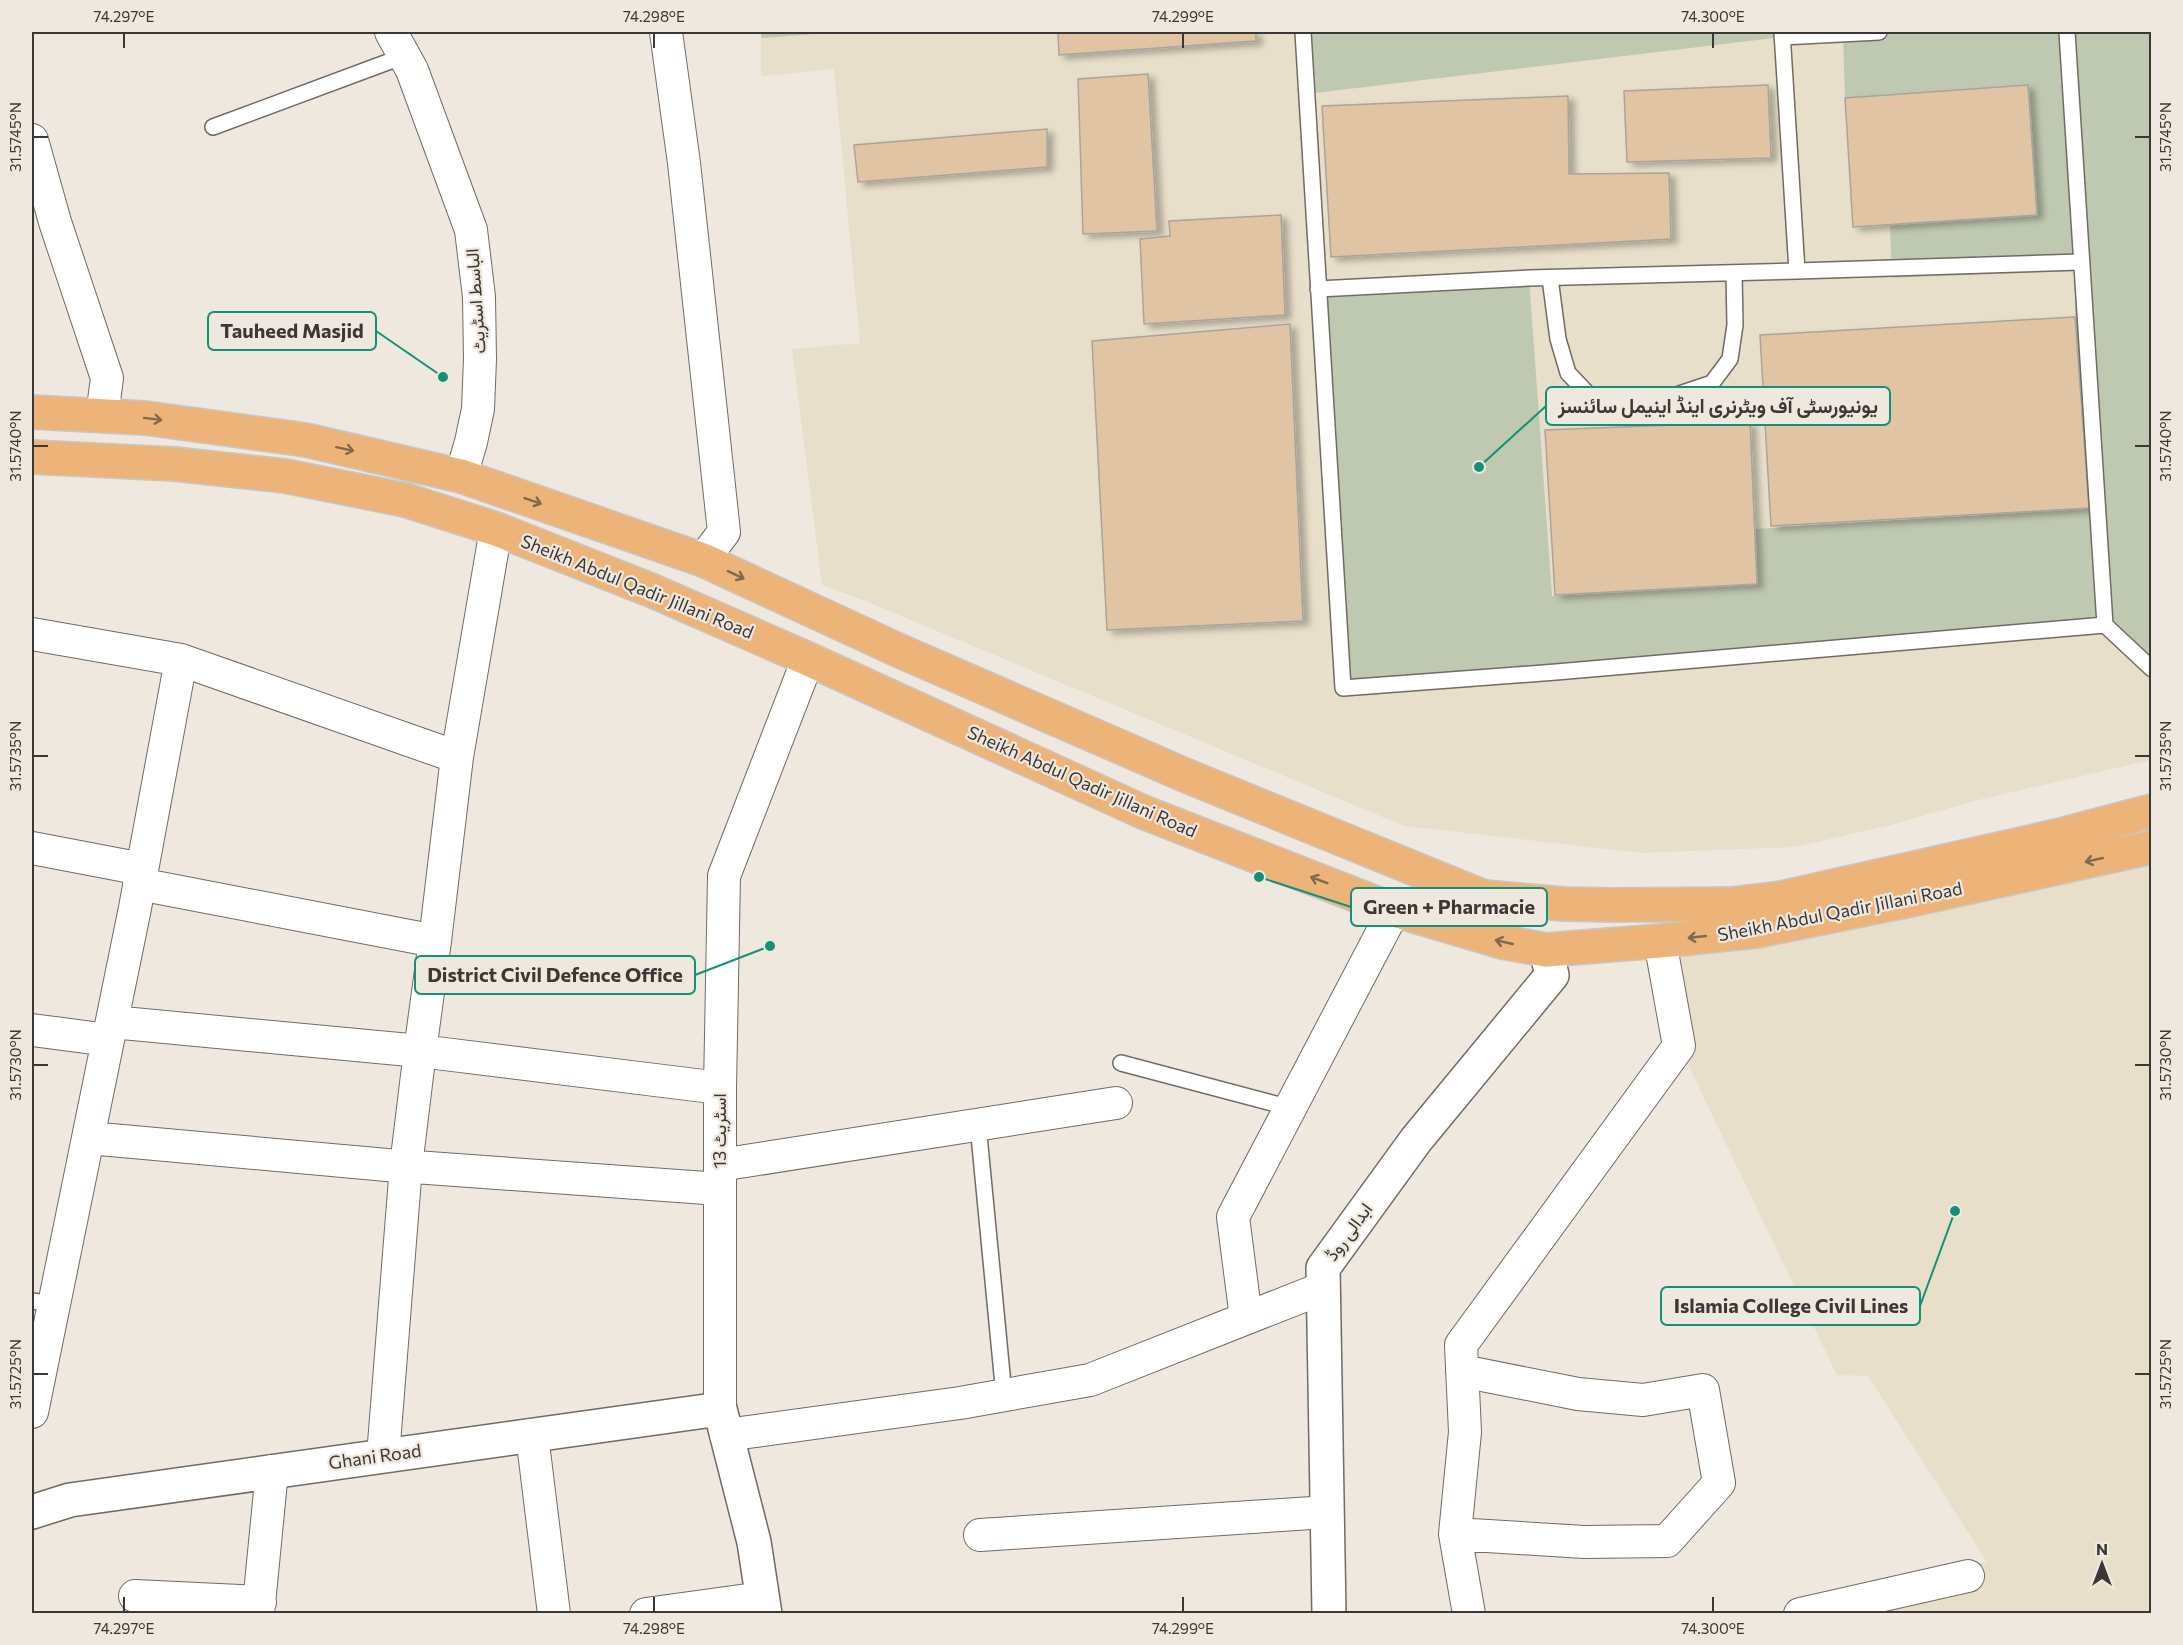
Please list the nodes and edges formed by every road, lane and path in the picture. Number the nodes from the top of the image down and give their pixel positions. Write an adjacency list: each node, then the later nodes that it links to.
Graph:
1 (666, 32): 19 (street)
2 (1303, 32): 13 (lane)
3 (1879, 32): 5 (lane)
4 (2067, 32): 9 (lane)
5 (1782, 34): 10 (lane)
6 (398, 44): 7 (lane); 17 (street, الباسط اسٹریٹ)
7 (213, 127)
8 (32, 140): 15 (street)
9 (2080, 261): 10 (lane); 20 (lane)
10 (1797, 271): 11 (lane)
11 (1734, 273): 12 (lane); 12 (lane)
12 (1550, 278): 13 (lane)
13 (1318, 289): 20 (lane)
14 (32, 412): 15 (main road, Sheikh Abdul Qadir Jillani Road)
15 (102, 416): 17 (main road, Sheikh Abdul Qadir Jillani Road, one-way to 17)
16 (32, 457): 18 (main road, Sheikh Abdul Qadir Jillani Road)
17 (461, 476): 19 (main road, Sheikh Abdul Qadir Jillani Road, one-way to 19)
18 (496, 529): 22 (main road, Sheikh Abdul Qadir Jillani Road); 25 (street)
19 (703, 560): 26 (main road, Sheikh Abdul Qadir Jillani Road, one-way to 26)
20 (2105, 625): 24 (lane)
21 (32, 634): 23 (street)
22 (808, 659): 30 (main road, Sheikh Abdul Qadir Jillani Road, one-way to 22); 38 (street, اسٹریٹ 13)
23 (181, 660): 25 (street); 29 (street)
24 (2151, 669)
25 (457, 757): 31 (street)
26 (2151, 811)
27 (2151, 847): 32 (main road, Sheikh Abdul Qadir Jillani Road, one-way to 32)
28 (32, 848): 29 (street)
29 (140, 877): 31 (street); 35 (street)
30 (1394, 910): 33 (main road, Sheikh Abdul Qadir Jillani Road, one-way to 30); 40 (street)
31 (435, 941): 36 (street)
32 (1660, 941): 33 (main road, Sheikh Abdul Qadir Jillani Road); 48 (street)
33 (1546, 950): 45 (street, ابدالی روڈ)
34 (32, 1030): 35 (street)
35 (110, 1031): 36 (street); 42 (street)
36 (420, 1051): 38 (street); 43 (street)
37 (1121, 1063): 40 (lane)
38 (720, 1088): 44 (street, اسٹریٹ 13)
39 (1116, 1103): 41 (street)
40 (1291, 1108): 47 (street)
41 (978, 1125): 44 (street); 49 (lane)
42 (89, 1138): 43 (street); 46 (street)
43 (406, 1166): 44 (street); 53 (street)
44 (720, 1177): 51 (street, اسٹریٹ 13)
45 (1323, 1288): 47 (street); 56 (street, ابدالی روڈ)
46 (43, 1302): 50 (street)
47 (1246, 1318): 49 (street)
48 (1462, 1371): 57 (street); 57 (street)
49 (1004, 1395): 51 (street)
50 (32, 1412)
51 (723, 1422): 52 (street, Ghani Road); 61 (street, اسٹریٹ 13)
52 (532, 1436): 53 (street, Ghani Road); 63 (street)
53 (383, 1456): 54 (street, Ghani Road)
54 (272, 1471): 55 (street, Ghani Road); 62 (street)
55 (32, 1512)
56 (1327, 1512): 58 (street); 65 (street, ابدالی روڈ)
57 (1455, 1534): 66 (street)
58 (980, 1535)
59 (1968, 1576): 67 (street)
60 (135, 1596): 62 (street)
61 (763, 1606): 64 (street)
62 (259, 1608)
63 (554, 1614)
64 (646, 1614)
65 (1329, 1614)
66 (1469, 1614)
67 (1800, 1614)

